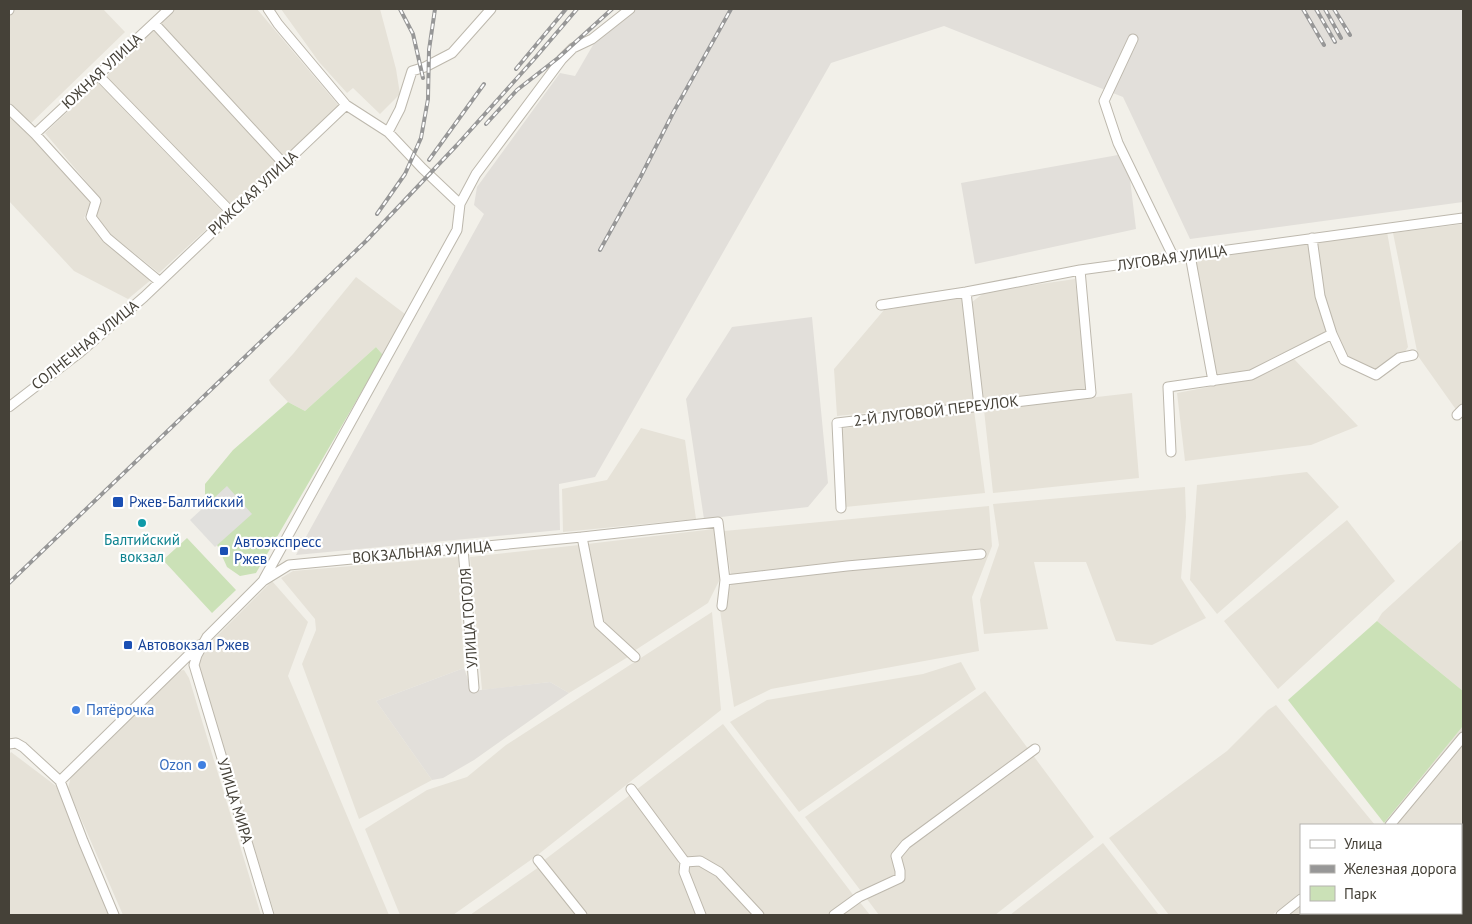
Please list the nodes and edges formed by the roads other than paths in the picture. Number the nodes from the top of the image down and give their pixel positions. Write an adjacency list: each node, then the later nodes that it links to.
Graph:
1 (169, 9): 5 (street, ЮЖНАЯ УЛИЦА)
2 (268, 9): 8 (street)
3 (490, 9): 10 (street)
4 (630, 9): 13 (street)
5 (154, 23): 7 (street, ЮЖНАЯ УЛИЦА); 12 (street)
6 (1133, 39): 18 (street)
7 (98, 76): 11 (street, ЮЖНАЯ УЛИЦА); 14 (street)
8 (346, 105): 10 (street); 12 (street, РИЖСКАЯ УЛИЦА)
9 (9, 109): 11 (street)
10 (388, 132): 13 (street)
11 (35, 134): 20 (street)
12 (284, 164): 14 (street, РИЖСКАЯ УЛИЦА)
13 (460, 204): 34 (street)
14 (232, 213): 20 (street, РИЖСКАЯ УЛИЦА)
15 (1463, 218): 16 (street, ЛУГОВАЯ УЛИЦА)
16 (1312, 238): 17 (street, ЛУГОВАЯ УЛИЦА); 23 (street)
17 (1190, 255): 18 (street, ЛУГОВАЯ УЛИЦА); 25 (street)
18 (1174, 258): 19 (street, ЛУГОВАЯ УЛИЦА)
19 (1080, 270): 21 (street, ЛУГОВАЯ УЛИЦА); 27 (street, 2-Й ЛУГОВОЙ ПЕРЕУЛОК)
20 (160, 282): 26 (street, СОЛНЕЧНАЯ УЛИЦА)
21 (966, 292): 22 (street, ЛУГОВАЯ УЛИЦА); 27 (street)
22 (881, 305)
23 (1332, 334): 24 (street); 25 (street)
24 (1413, 355)
25 (1213, 381): 28 (street)
26 (9, 406)
27 (979, 406): 29 (street, 2-Й ЛУГОВОЙ ПЕРЕУЛОК)
28 (1170, 452)
29 (841, 508)
30 (582, 537): 31 (street, ВОКЗАЛЬНАЯ УЛИЦА); 33 (street, ВОКЗАЛЬНАЯ УЛИЦА); 37 (street)
31 (463, 548): 34 (street, ВОКЗАЛЬНАЯ УЛИЦА); 40 (street, УЛИЦА ГОГОЛЯ)
32 (981, 554): 33 (street)
33 (725, 580): 35 (street)
34 (263, 581): 36 (street, ВОКЗАЛЬНАЯ УЛИЦА)
35 (722, 606)
36 (207, 638): 38 (street); 39 (street, ВОКЗАЛЬНАЯ УЛИЦА)
37 (635, 657)
38 (175, 668): 39 (street); 44 (street)
39 (201, 688): 51 (street, УЛИЦА МИРА)
40 (474, 688)
41 (1463, 737): 46 (street)
42 (9, 744): 44 (street)
43 (1035, 749): 55 (street)
44 (60, 781): 50 (street)
45 (631, 789): 48 (street)
46 (1391, 824)
47 (538, 860): 52 (street)
48 (685, 862): 53 (street); 54 (street)
49 (1300, 900): 56 (street)
50 (114, 915)
51 (269, 915)
52 (582, 915)
53 (701, 915)
54 (759, 915)
55 (834, 915)
56 (1281, 915)

